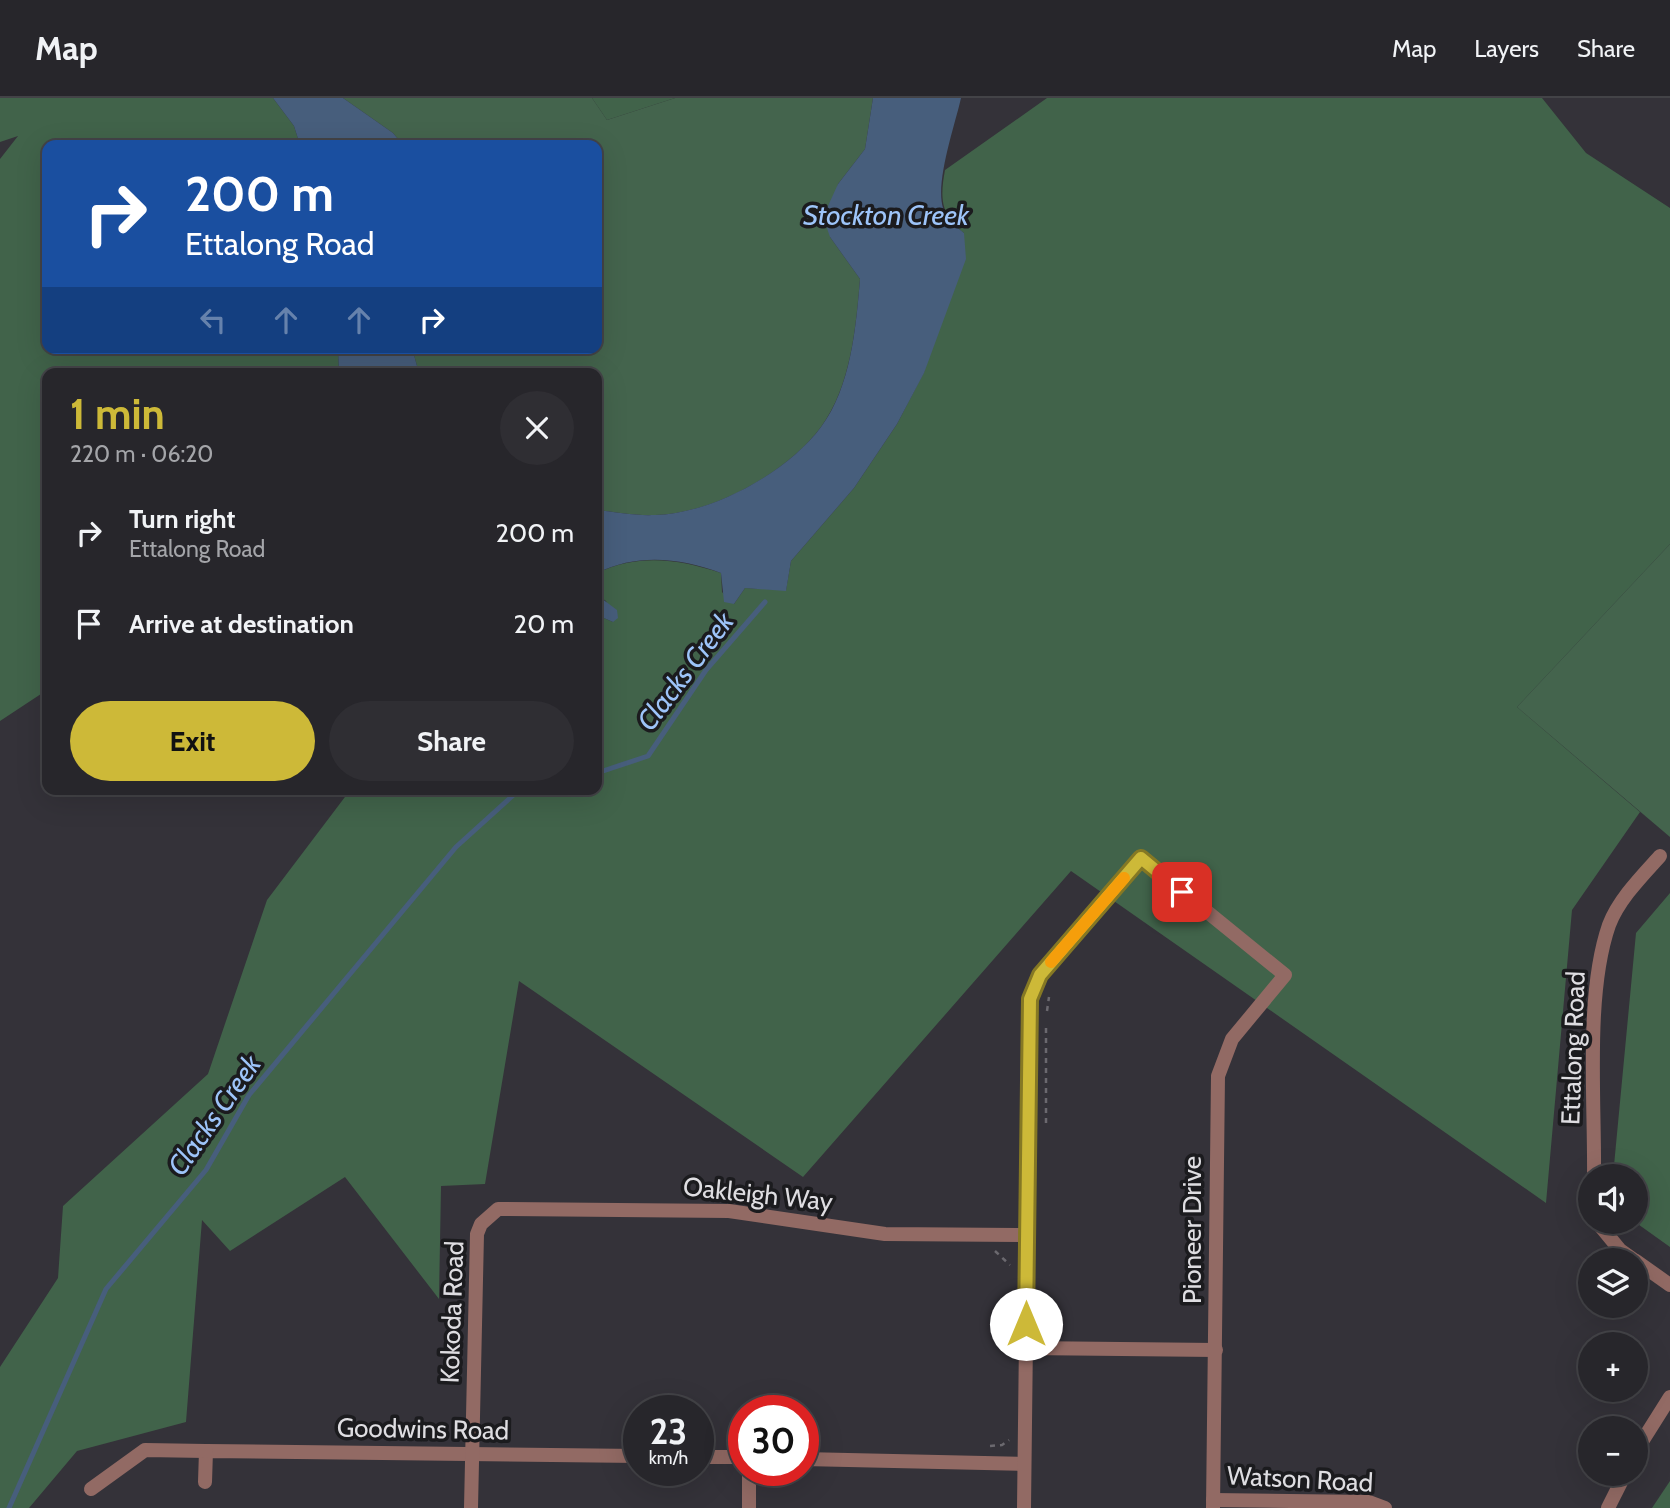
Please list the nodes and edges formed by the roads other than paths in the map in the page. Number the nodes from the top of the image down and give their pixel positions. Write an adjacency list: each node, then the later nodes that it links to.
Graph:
1 (1660, 856): 2 (street, Ettalong Road)
2 (1594, 1164)
3 (488, 1216): 5 (street, Oakleigh Way); 14 (street, Kokoda Road)
4 (1607, 1234): 6 (street)
5 (1026, 1235): 9 (street); 10 (street, Pioneer Drive)
6 (1618, 1248)
7 (1648, 1270): 8 (street)
8 (1670, 1285)
9 (1026, 1348): 10 (street); 17 (street)
10 (1216, 1350): 22 (street, Pioneer Drive)
11 (1670, 1397): 12 (street)
12 (1648, 1432)
13 (206, 1451): 14 (street, Goodwins Road); 18 (street); 21 (street, Goodwins Road)
14 (472, 1455): 15 (street, Goodwins Road); 23 (street, Kokoda Road)
15 (623, 1456)
16 (819, 1459): 17 (street)
17 (1024, 1464): 25 (street)
18 (205, 1482)
19 (749, 1486): 24 (street)
20 (1619, 1486): 27 (street)
21 (91, 1489)
22 (1213, 1504): 26 (street, Watson Road)
23 (471, 1508)
24 (748, 1508)
25 (1024, 1508)
26 (1385, 1508)
27 (1608, 1508)

